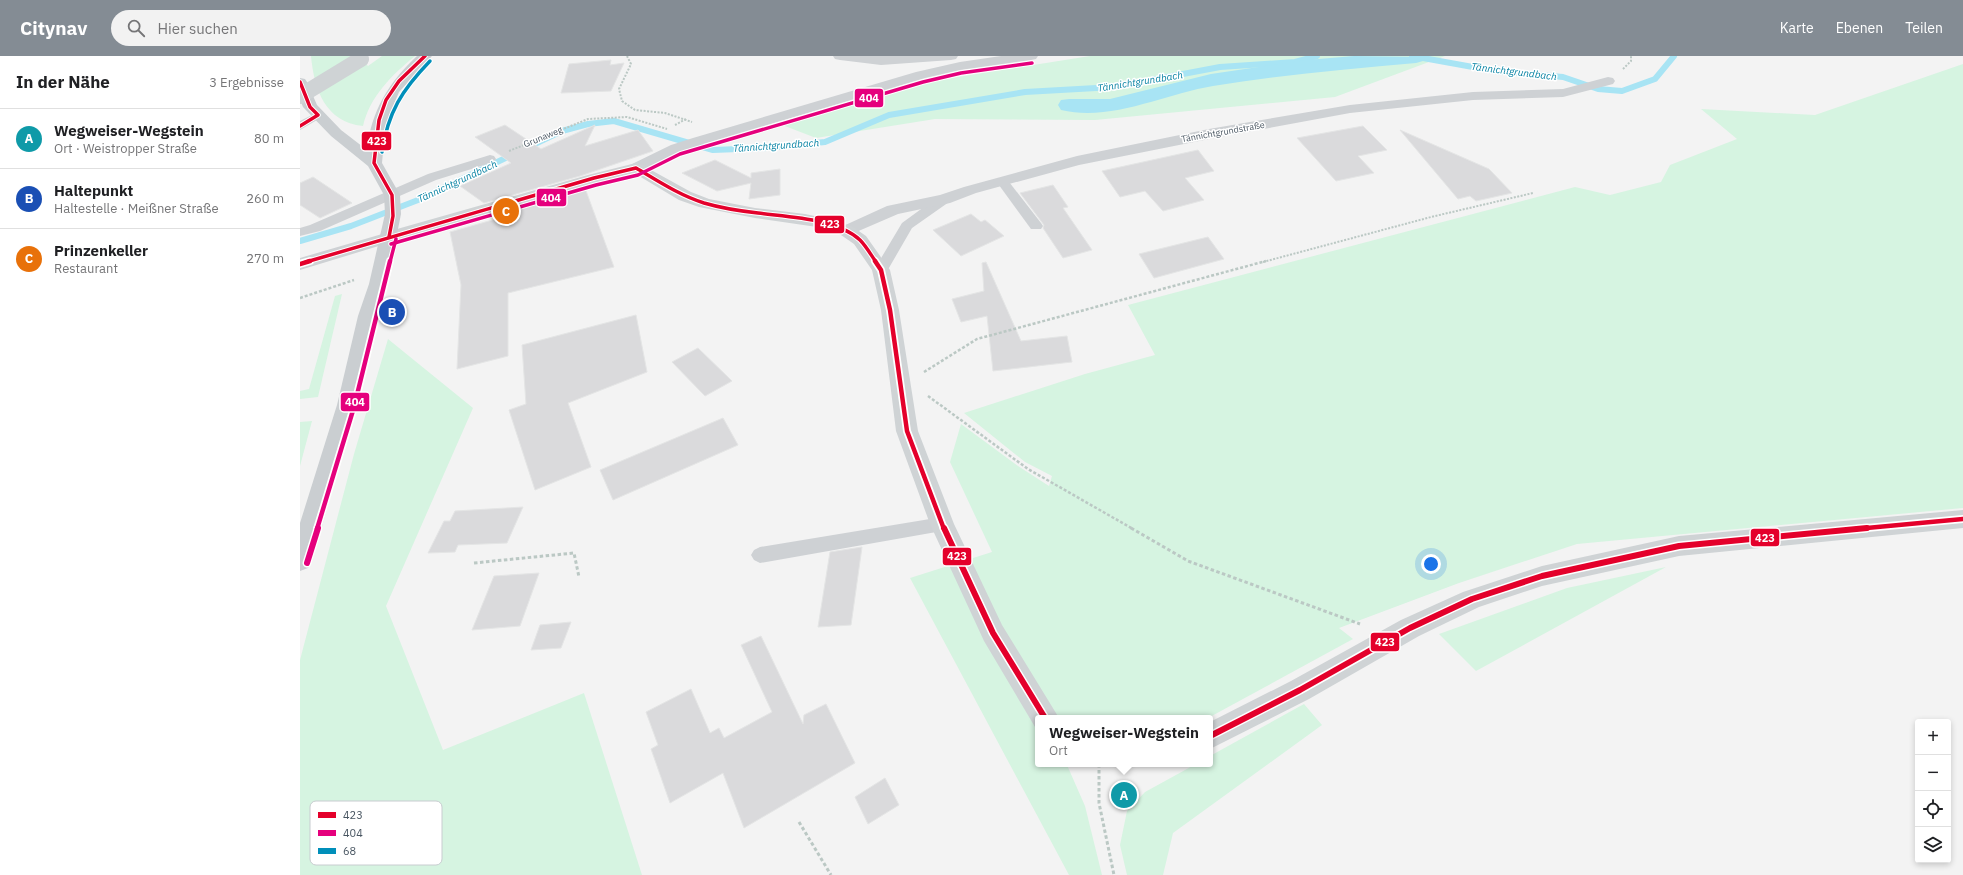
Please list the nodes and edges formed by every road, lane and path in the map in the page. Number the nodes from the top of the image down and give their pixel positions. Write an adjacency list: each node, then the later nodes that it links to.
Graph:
1 (425, 56): 15 (main road)
2 (627, 56): 10 (path)
3 (840, 56): 4 (street)
4 (951, 56)
5 (1031, 56): 13 (street)
6 (363, 57): 9 (street, bridge)
7 (1608, 81): 17 (street, Tännichtgrundstraße)
8 (300, 82): 11 (main road)
9 (300, 96)
10 (664, 113)
11 (318, 115): 12 (lane); 15 (main road)
12 (300, 126)
13 (698, 141): 14 (path, Grunaweg); 16 (street)
14 (490, 160): 20 (lane)
15 (374, 163): 20 (main road)
16 (636, 168): 22 (street); 24 (street)
17 (1002, 181): 19 (street, Tännichtgrundstraße); 21 (lane)
18 (1533, 193): 29 (path)
19 (944, 199): 22 (street, Tännichtgrundstraße); 26 (lane)
20 (392, 205): 23 (lane); 24 (main road)
21 (1036, 226)
22 (847, 231): 26 (street)
23 (300, 232)
24 (389, 237): 25 (street); 27 (main road)
25 (300, 264)
26 (881, 270): 29 (street)
27 (380, 275): 28 (path); 33 (main road)
28 (300, 298)
29 (902, 386): 31 (street); 36 (path)
30 (1963, 519): 36 (street)
31 (942, 524): 32 (lane); 37 (street)
32 (760, 554)
33 (300, 561)
34 (474, 563): 35 (path)
35 (579, 577)
36 (1395, 637): 38 (street)
37 (1043, 715)
38 (1213, 734)
39 (1099, 767): 42 (path)
40 (799, 822): 41 (path)
41 (831, 875)
42 (1114, 875)

